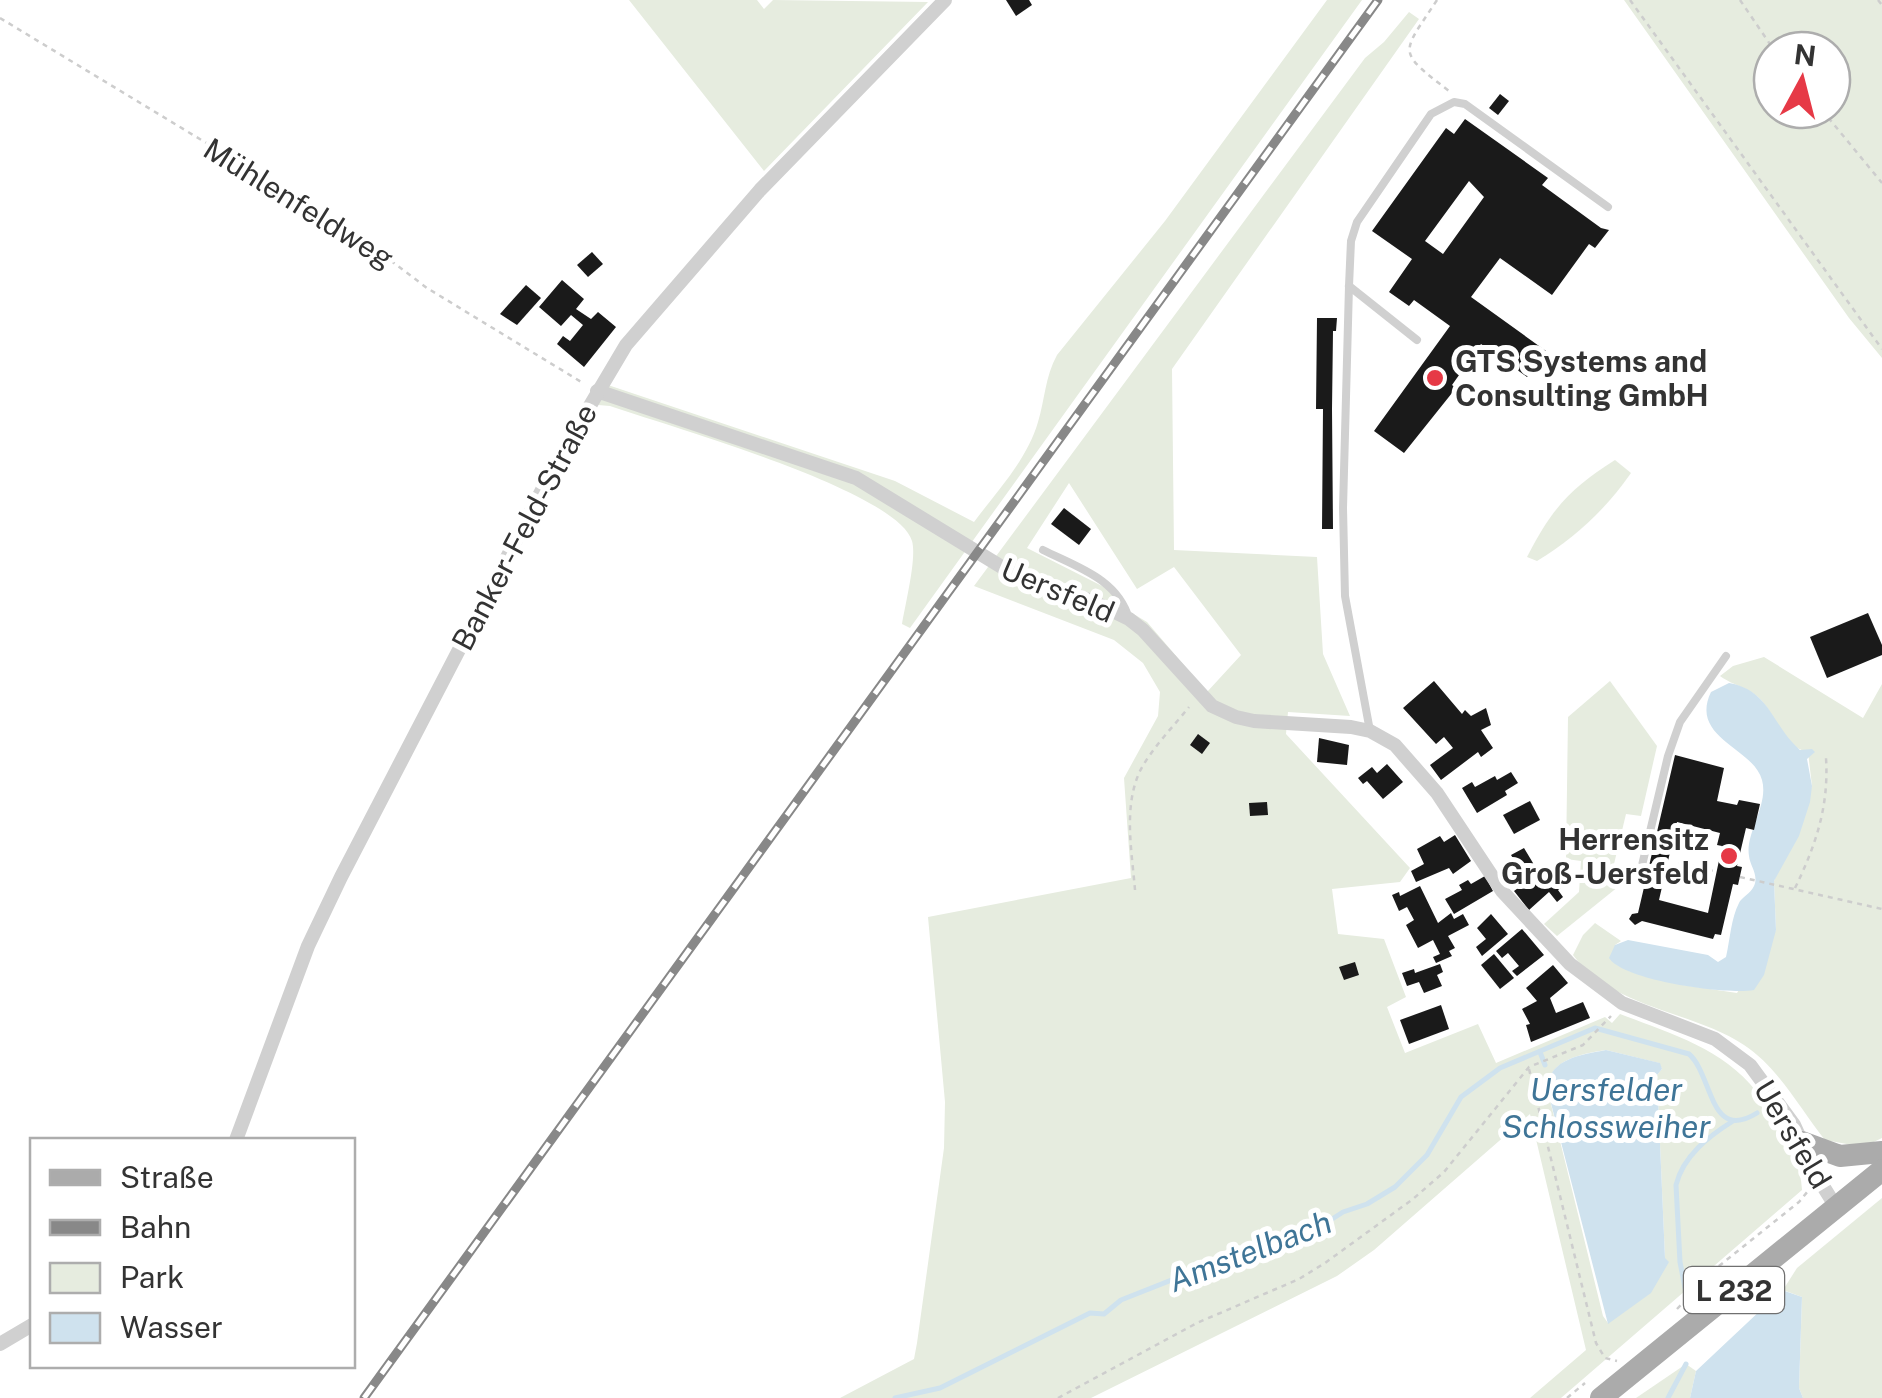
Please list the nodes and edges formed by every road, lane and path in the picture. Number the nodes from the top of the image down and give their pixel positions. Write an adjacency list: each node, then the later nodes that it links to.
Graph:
1 (945, 0): 16 (street, Banker-Feld-Straße)
2 (1437, 0): 9 (path)
3 (1630, 0): 15 (path)
4 (1740, 0): 8 (path)
5 (1878, 0): 6 (path)
6 (1882, 5)
7 (0, 18): 16 (path, Mühlenfeldweg)
8 (1760, 30)
9 (1454, 102): 12 (lane); 13 (lane)
10 (1838, 130): 11 (path)
11 (1882, 183)
12 (1608, 207)
13 (1349, 286): 14 (lane); 21 (lane)
14 (1417, 340)
15 (1882, 350)
16 (597, 391): 18 (street, Uersfeld); 32 (street, Banker-Feld-Straße)
17 (1043, 550): 18 (lane)
18 (1129, 619): 20 (street, Uersfeld)
19 (1726, 656): 26 (lane)
20 (1199, 694): 21 (street, Uersfeld); 27 (path)
21 (1370, 731): 33 (street, Uersfeld)
22 (1826, 758): 28 (path)
23 (1678, 862): 24 (path)
24 (1717, 872)
25 (1740, 877): 28 (path)
26 (1639, 878)
27 (1135, 890)
28 (1794, 890): 29 (path)
29 (1882, 909)
30 (1600, 1030): 31 (path)
31 (1529, 1067): 41 (path); 43 (path)
32 (237, 1138)
33 (1802, 1142): 34 (main road); 36 (street, Uersfeld)
34 (1882, 1152)
35 (1882, 1170): 37 (main road, L 232)
36 (1818, 1178): 37 (street, Uersfeld); 38 (path)
37 (1836, 1207): 42 (main road, L 232)
38 (1673, 1312)
39 (30, 1326): 40 (street)
40 (0, 1344)
41 (1602, 1370)
42 (1596, 1389): 44 (path)
43 (1058, 1398)
44 (1568, 1398)

